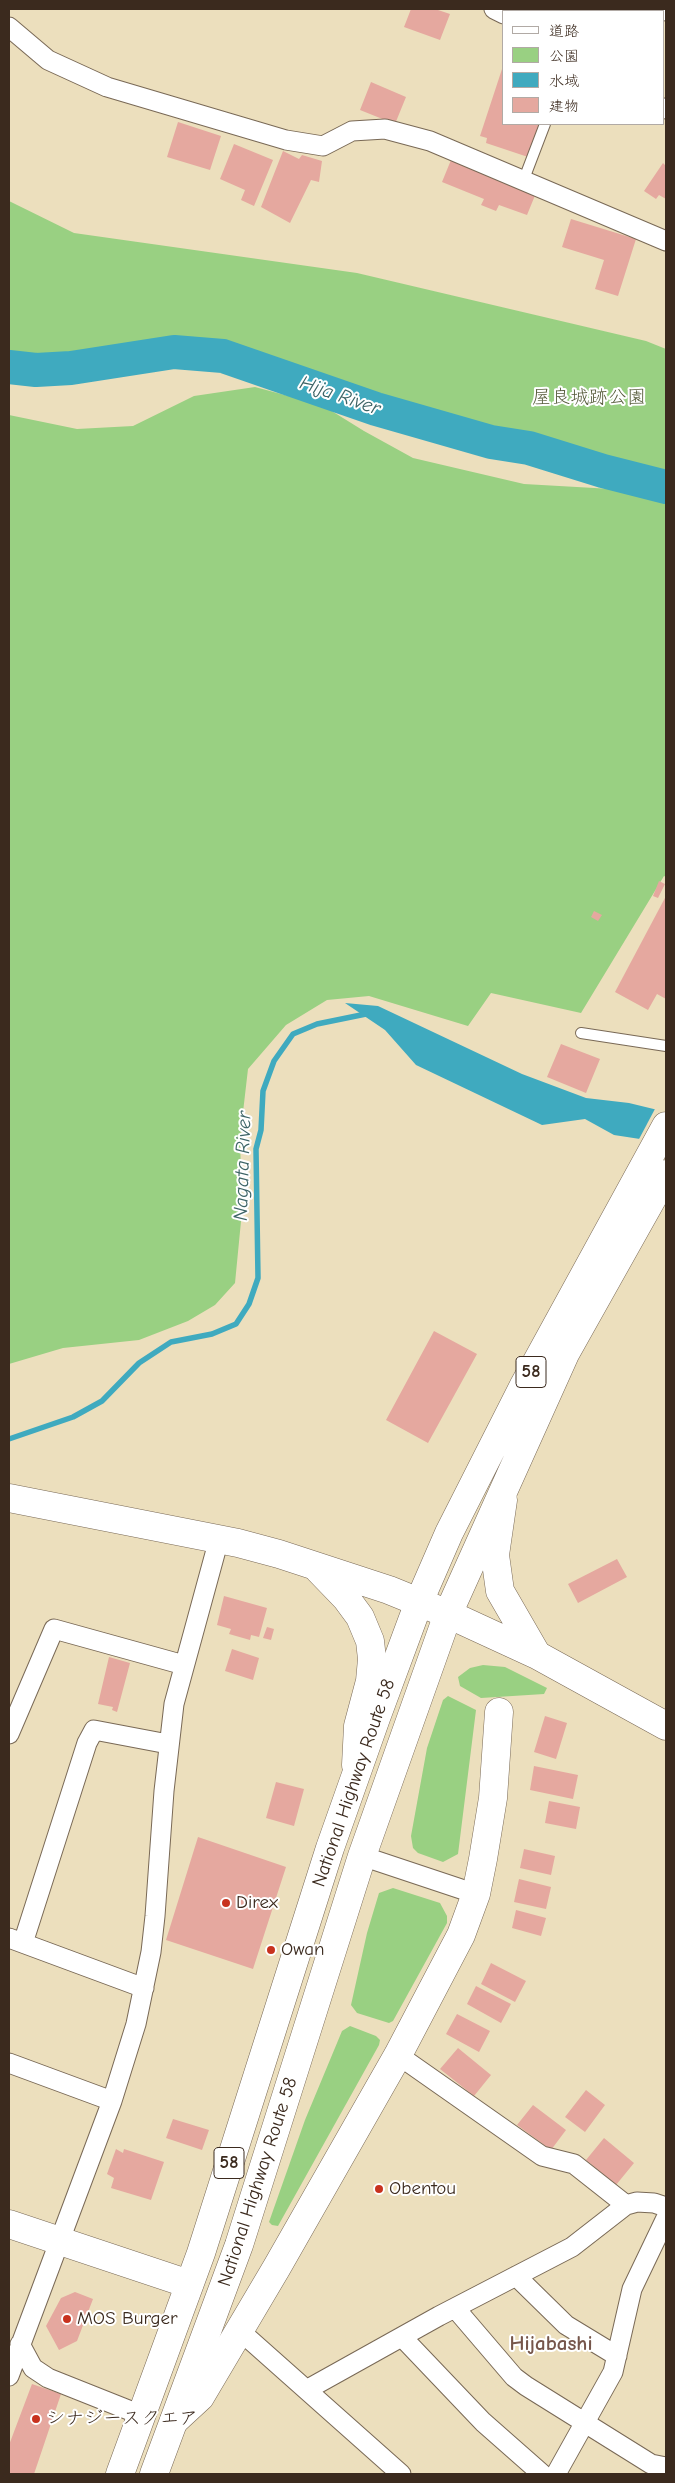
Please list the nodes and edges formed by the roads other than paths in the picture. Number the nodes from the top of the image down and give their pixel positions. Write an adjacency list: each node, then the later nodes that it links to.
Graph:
1 (9, 27): 3 (street)
2 (545, 125): 3 (lane)
3 (524, 179): 4 (street)
4 (666, 241)
5 (581, 1033): 6 (lane)
6 (666, 1046)
7 (661, 1137): 13 (main road, National Highway Route 58 / 58)
8 (666, 1174): 9 (main road, National Highway Route 58 / 58)
9 (505, 1484): 14 (main road, National Highway Route 58 / 58); 15 (main road)
10 (9, 1498): 11 (main road)
11 (219, 1539): 12 (main road); 16 (street)
12 (314, 1566): 13 (main road); 21 (main road)
13 (419, 1602): 14 (main road); 21 (main road, National Highway Route 58 / 58)
14 (448, 1614): 15 (main road); 22 (main road, National Highway Route 58 / 58)
15 (537, 1655): 18 (main road)
16 (184, 1665): 19 (street); 20 (street)
17 (499, 1712): 23 (main road)
18 (666, 1726)
19 (9, 1734)
20 (168, 1744): 24 (street); 25 (street)
21 (355, 1776): 35 (main road, National Highway Route 58 / 58)
22 (362, 1856): 23 (street); 44 (main road, National Highway Route 58 / 58)
23 (476, 1894): 26 (main road)
24 (16, 1941): 25 (street)
25 (144, 1988): 28 (street)
26 (398, 2055): 29 (street); 37 (main road)
27 (9, 2063): 28 (street)
28 (112, 2101): 33 (street)
29 (626, 2205): 30 (street); 34 (street)
30 (666, 2207)
31 (666, 2218): 40 (street)
32 (9, 2224): 33 (main road)
33 (59, 2241): 35 (main road); 39 (street)
34 (516, 2276): 36 (street); 40 (street)
35 (189, 2284): 43 (main road, National Highway Route 58 / 58)
36 (455, 2308): 38 (street); 45 (street)
37 (239, 2330): 42 (street); 44 (main road)
38 (402, 2336): 42 (street); 50 (street)
39 (20, 2344): 41 (street); 43 (street)
40 (617, 2356): 45 (street)
41 (9, 2376)
42 (308, 2389): 49 (street)
43 (141, 2416): 47 (main road, National Highway Route 58 / 58)
44 (174, 2421): 48 (main road, National Highway Route 58 / 58)
45 (586, 2422): 46 (street); 51 (street)
46 (666, 2467)
47 (120, 2474)
48 (154, 2474)
49 (401, 2474)
50 (542, 2474)
51 (556, 2474)

